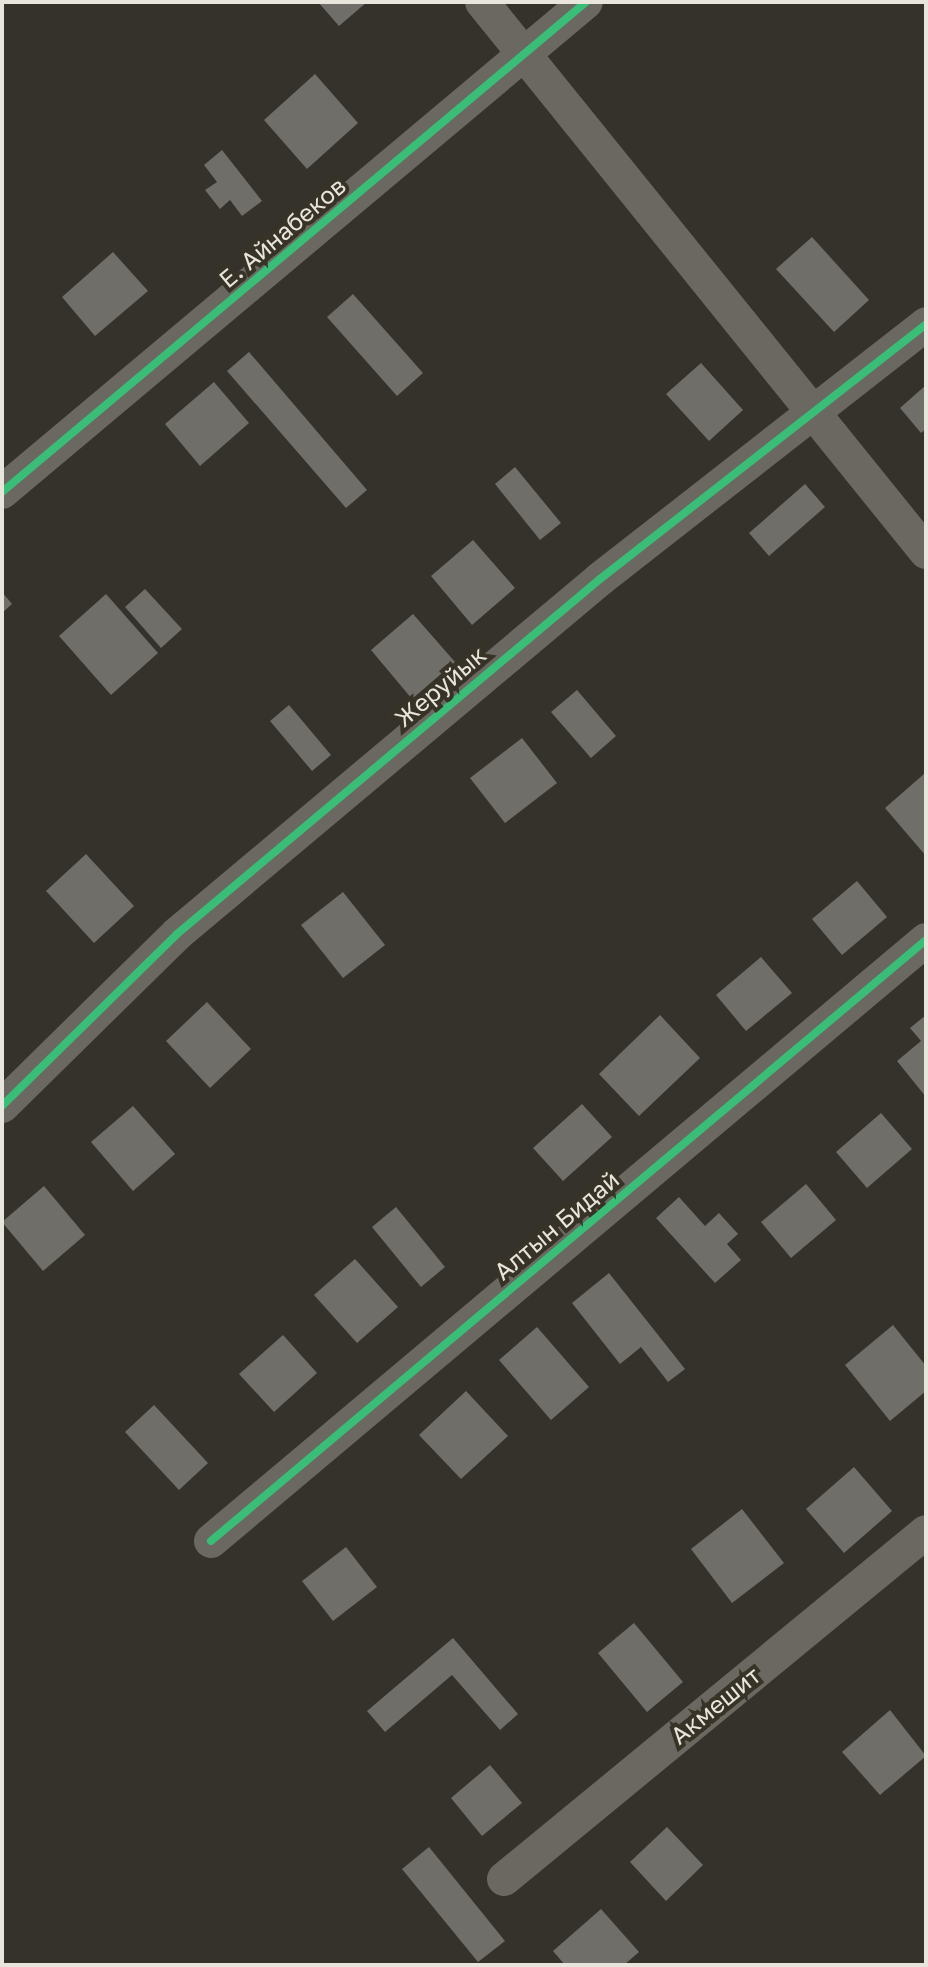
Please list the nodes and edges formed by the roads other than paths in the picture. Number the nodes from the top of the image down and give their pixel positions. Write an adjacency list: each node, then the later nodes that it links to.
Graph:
1 (482, 2): 3 (street)
2 (586, 2): 3 (street, Е. Айнабеков)
3 (526, 53): 5 (street); 6 (street, Е. Айнабеков)
4 (926, 324): 5 (street, Жеруйык)
5 (813, 417): 7 (street); 9 (street, Жеруйык)
6 (2, 492)
7 (926, 552)
8 (926, 940): 11 (street, Алтын Бидай)
9 (2, 1106)
10 (926, 1532): 12 (street, Акмешит)
11 (211, 1541)
12 (504, 1879)

